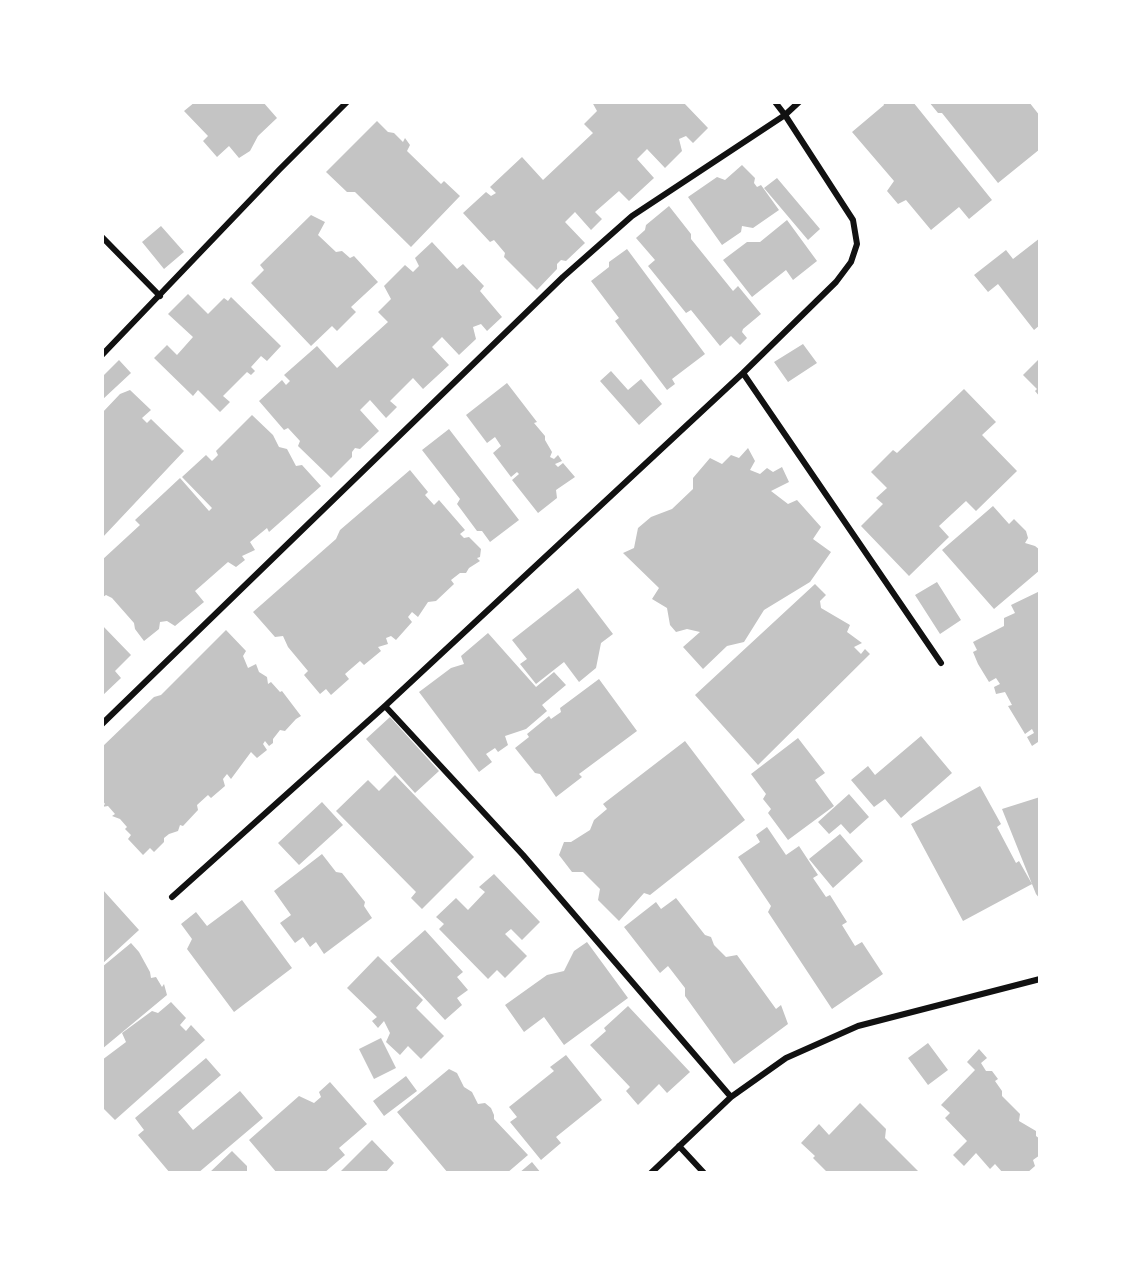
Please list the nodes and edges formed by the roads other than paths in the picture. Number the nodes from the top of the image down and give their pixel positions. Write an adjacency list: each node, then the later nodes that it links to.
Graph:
1 (347, 102): 6 (street)
2 (775, 102): 4 (street)
3 (799, 102): 4 (street)
4 (785, 115): 8 (street); 11 (street)
5 (102, 237): 6 (street)
6 (160, 296): 7 (street)
7 (102, 355)
8 (743, 373): 9 (street); 10 (street)
9 (940, 663)
10 (385, 705): 12 (street); 14 (street)
11 (102, 724)
12 (172, 897)
13 (1040, 979): 14 (street)
14 (731, 1096): 15 (street)
15 (679, 1146): 16 (street); 17 (street)
16 (651, 1173)
17 (704, 1173)

